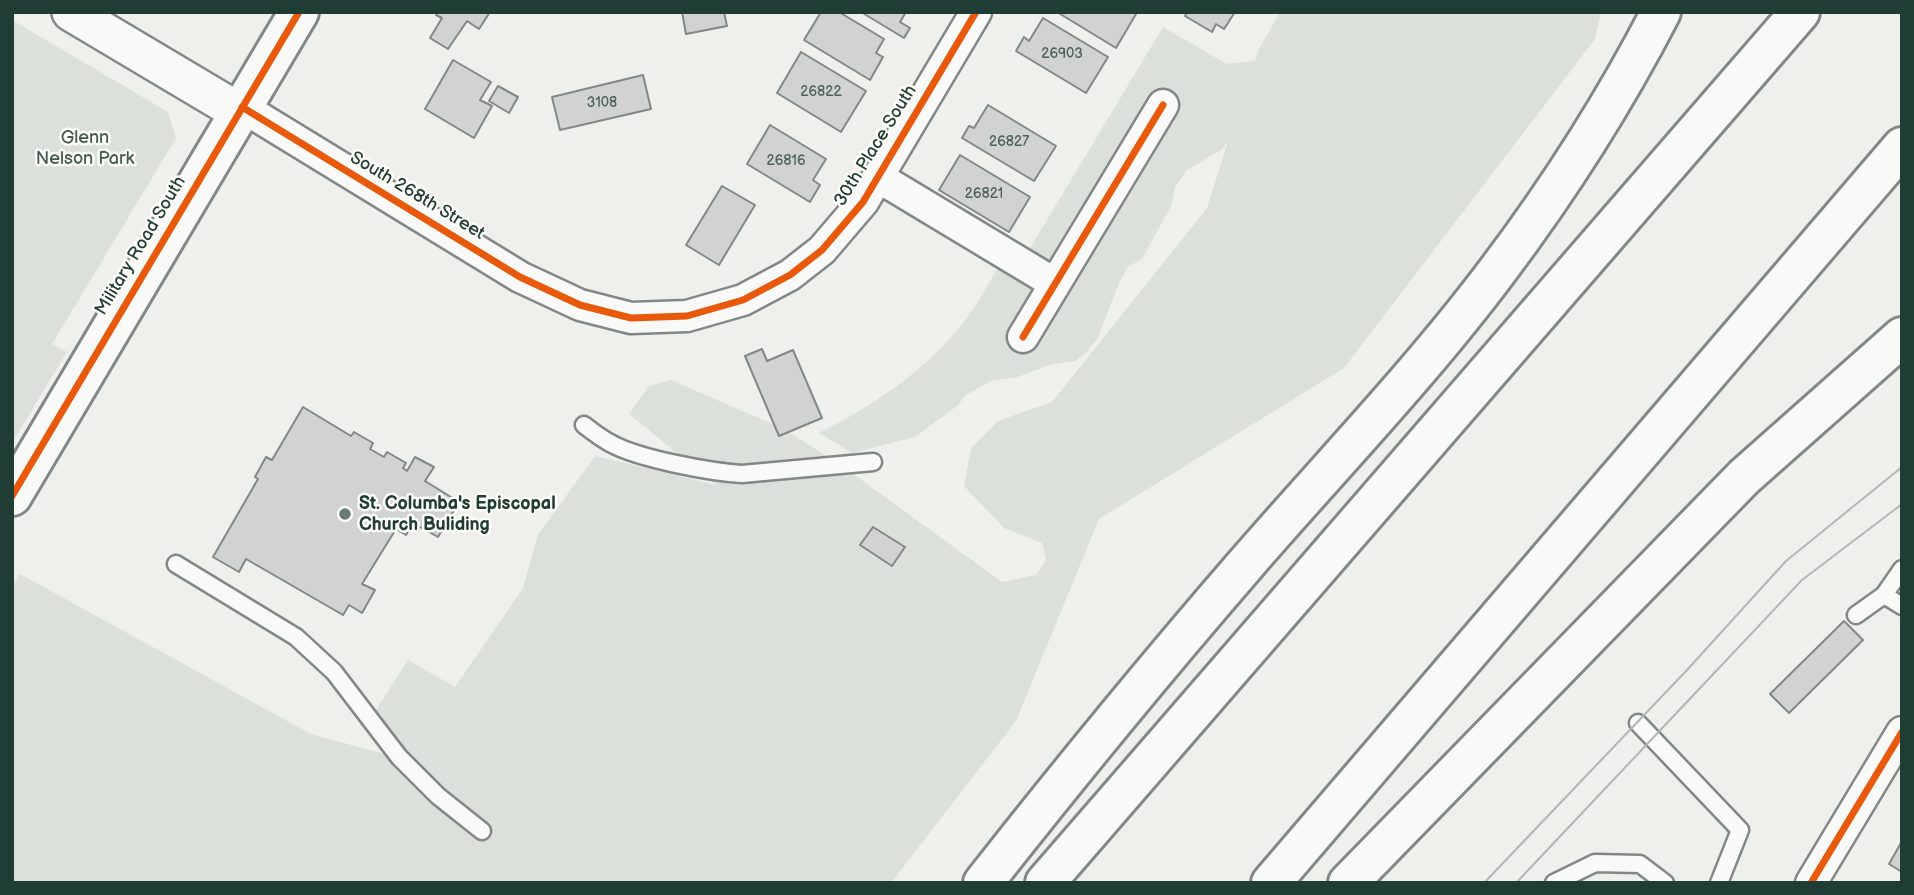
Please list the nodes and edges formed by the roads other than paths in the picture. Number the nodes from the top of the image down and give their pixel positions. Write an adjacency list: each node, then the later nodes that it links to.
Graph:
1 (71, 12): 7 (street, South 268th Street)
2 (299, 12): 7 (main road, Military Road South)
3 (976, 12): 9 (street, 30th Place South)
4 (1661, 12): 25 (main road)
5 (1800, 12): 26 (main road)
6 (1163, 105): 10 (street)
7 (240, 109): 11 (street, South 268th Street); 16 (main road, Military Road South)
8 (1902, 148): 27 (main road)
9 (878, 177): 10 (street); 11 (street, 30th Place South)
10 (1054, 283): 12 (street)
11 (580, 305)
12 (1023, 337)
13 (1902, 337): 28 (main road)
14 (584, 425): 15 (lane)
15 (873, 462)
16 (12, 496)
17 (176, 564): 24 (lane)
18 (1902, 569): 19 (lane)
19 (1884, 595): 20 (lane); 21 (lane)
20 (1902, 606)
21 (1856, 615)
22 (1638, 723): 31 (lane)
23 (1902, 732): 32 (street)
24 (482, 831)
25 (984, 883)
26 (1045, 883)
27 (1271, 883)
28 (1348, 883)
29 (1554, 883): 30 (lane)
30 (1665, 883)
31 (1719, 883)
32 (1811, 883)

